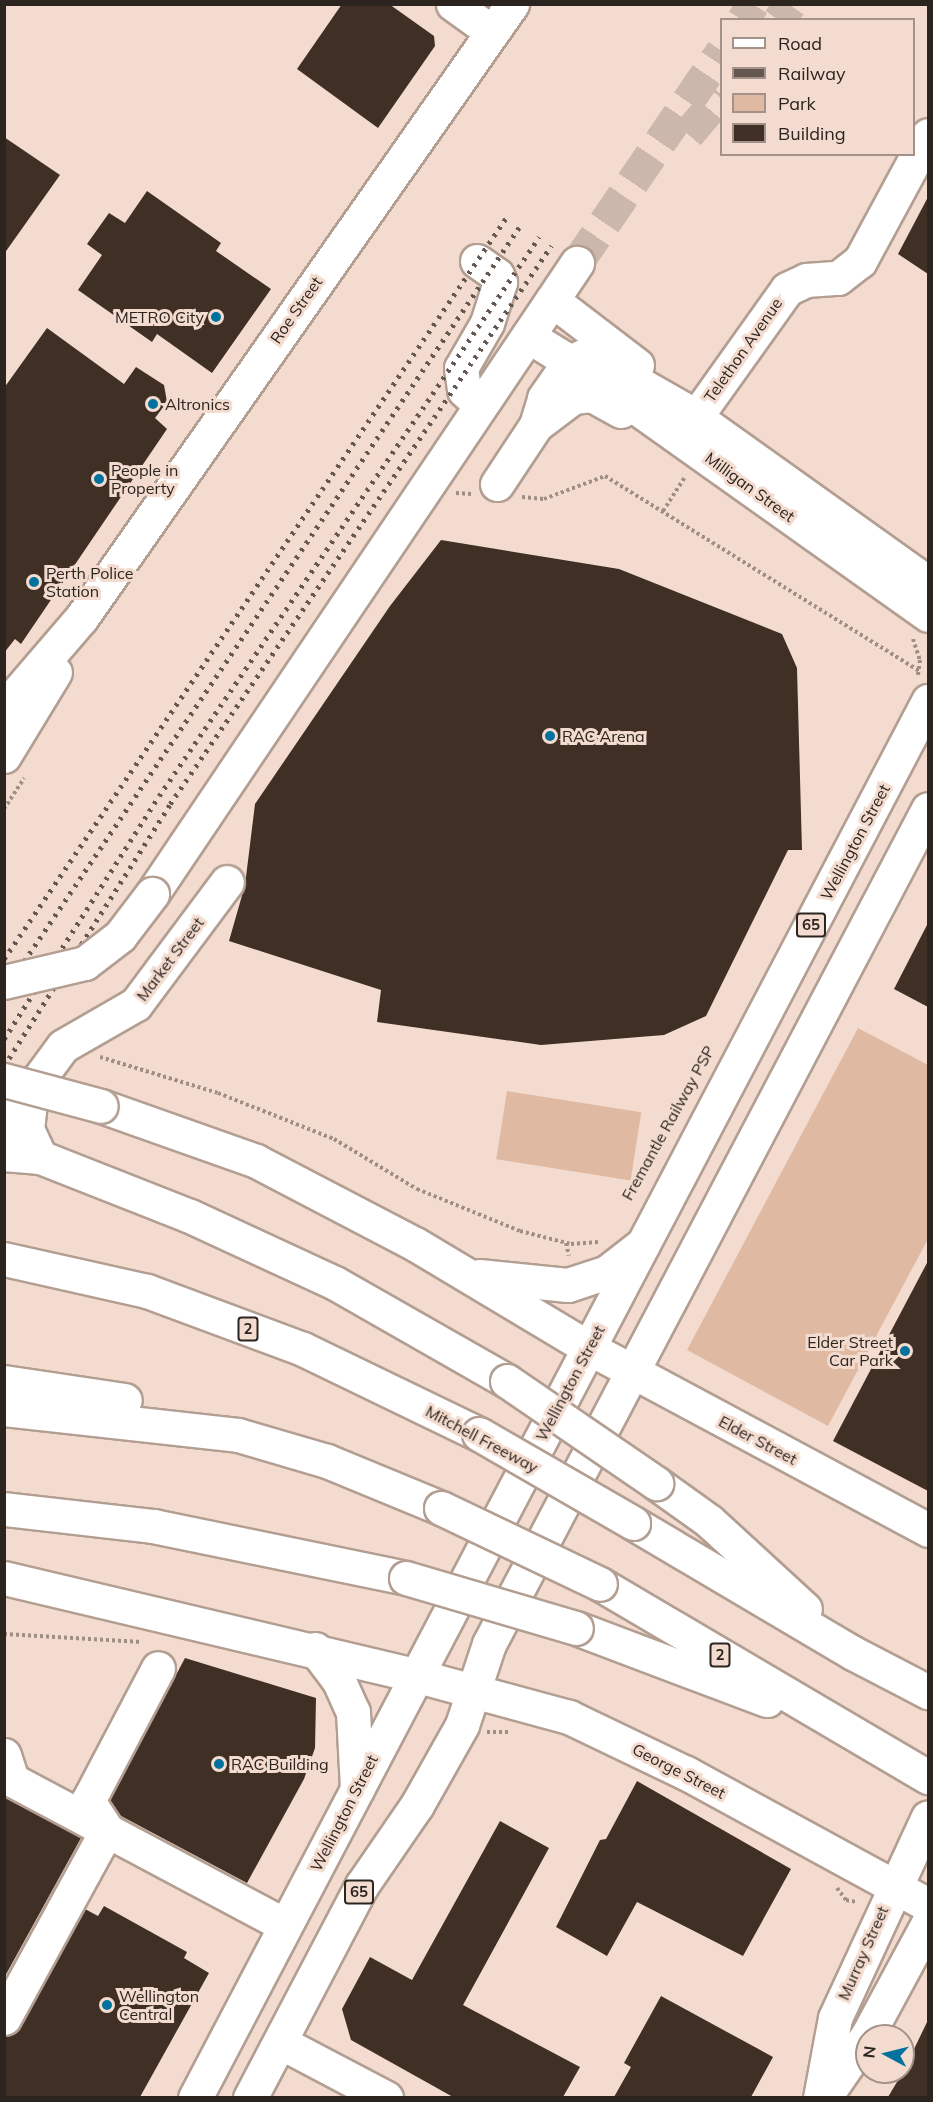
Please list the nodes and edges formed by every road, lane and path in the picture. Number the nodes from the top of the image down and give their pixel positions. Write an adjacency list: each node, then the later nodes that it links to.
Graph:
1 (453, 4): 3 (main road)
2 (512, 4): 3 (main road, Roe Street)
3 (492, 32): 17 (main road, Roe Street)
4 (928, 135): 11 (main road, Telethon Avenue)
5 (477, 261): 10 (main road)
6 (578, 263): 7 (main road)
7 (552, 300): 8 (main road); 11 (main road)
8 (528, 336): 9 (main road, Milligan Street); 10 (main road)
9 (569, 362): 11 (main road, Milligan Street); 12 (main road); 13 (main road, Milligan Street)
10 (480, 405): 23 (main road, bridge)
11 (691, 415): 13 (main road, Telethon Avenue); 16 (main road, Milligan Street)
12 (536, 425): 13 (main road); 14 (main road)
13 (702, 452): 15 (path); 16 (main road, Milligan Street)
14 (490, 492): 15 (path)
15 (663, 511): 18 (path)
16 (926, 603): 18 (path)
17 (82, 617): 19 (main road, Roe Street); 20 (main road, Roe Street)
18 (921, 685): 30 (main road, Wellington Street / 65)
19 (4, 708)
20 (4, 756)
21 (928, 809): 34 (main road, 65)
22 (227, 882): 24 (main road, Market Street)
23 (4, 982)
24 (63, 1046): 25 (main road, Market Street); 29 (path)
25 (18, 1083): 26 (main road, Market Street); 28 (main road); 32 (main road, Elder Street, bridge)
26 (4, 1126)
27 (4, 1154): 28 (main road)
28 (40, 1157): 42 (main road, 2, bridge)
29 (608, 1239)
30 (643, 1244): 32 (main road); 33 (main road, Wellington Street / 65)
31 (4, 1259): 42 (main road, Mitchell Freeway / 2, bridge)
32 (465, 1274): 33 (main road, Elder Street)
33 (589, 1348): 34 (main road, Elder Street); 44 (main road, Wellington Street / 65)
34 (632, 1372): 39 (main road, Elder Street); 45 (main road, 65)
35 (4, 1382): 37 (main road)
36 (4, 1408): 37 (main road, 2)
37 (238, 1435): 47 (main road, 2, bridge)
38 (4, 1509): 47 (main road, bridge)
39 (928, 1530)
40 (4, 1578): 41 (main road, George Street)
41 (315, 1649): 44 (main road, George Street); 50 (main road)
42 (853, 1653): 46 (main road, Mitchell Freeway / 2)
43 (158, 1668): 52 (main road)
44 (414, 1675): 45 (main road, George Street); 50 (main road, Wellington Street / 65)
45 (473, 1691): 53 (main road, 65); 54 (main road, George Street)
46 (928, 1692)
47 (839, 1727): 49 (main road, 2)
48 (4, 1755): 52 (main road)
49 (923, 1774)
50 (357, 1789): 57 (main road, Wellington Street / 65)
51 (928, 1817): 54 (main road, Murray Street)
52 (107, 1830): 57 (main road); 58 (main road)
53 (362, 1885): 57 (main road); 60 (main road, 65)
54 (894, 1887): 55 (main road, George Street); 65 (main road, Murray Street)
55 (928, 1905)
56 (928, 1923): 59 (main road)
57 (285, 1925): 62 (main road, Wellington Street / 65)
58 (4, 2018)
59 (873, 2024)
60 (280, 2042): 63 (main road, 65); 64 (main road)
61 (855, 2052): 65 (main road)
62 (195, 2097)
63 (250, 2097)
64 (386, 2097)
65 (822, 2097)

